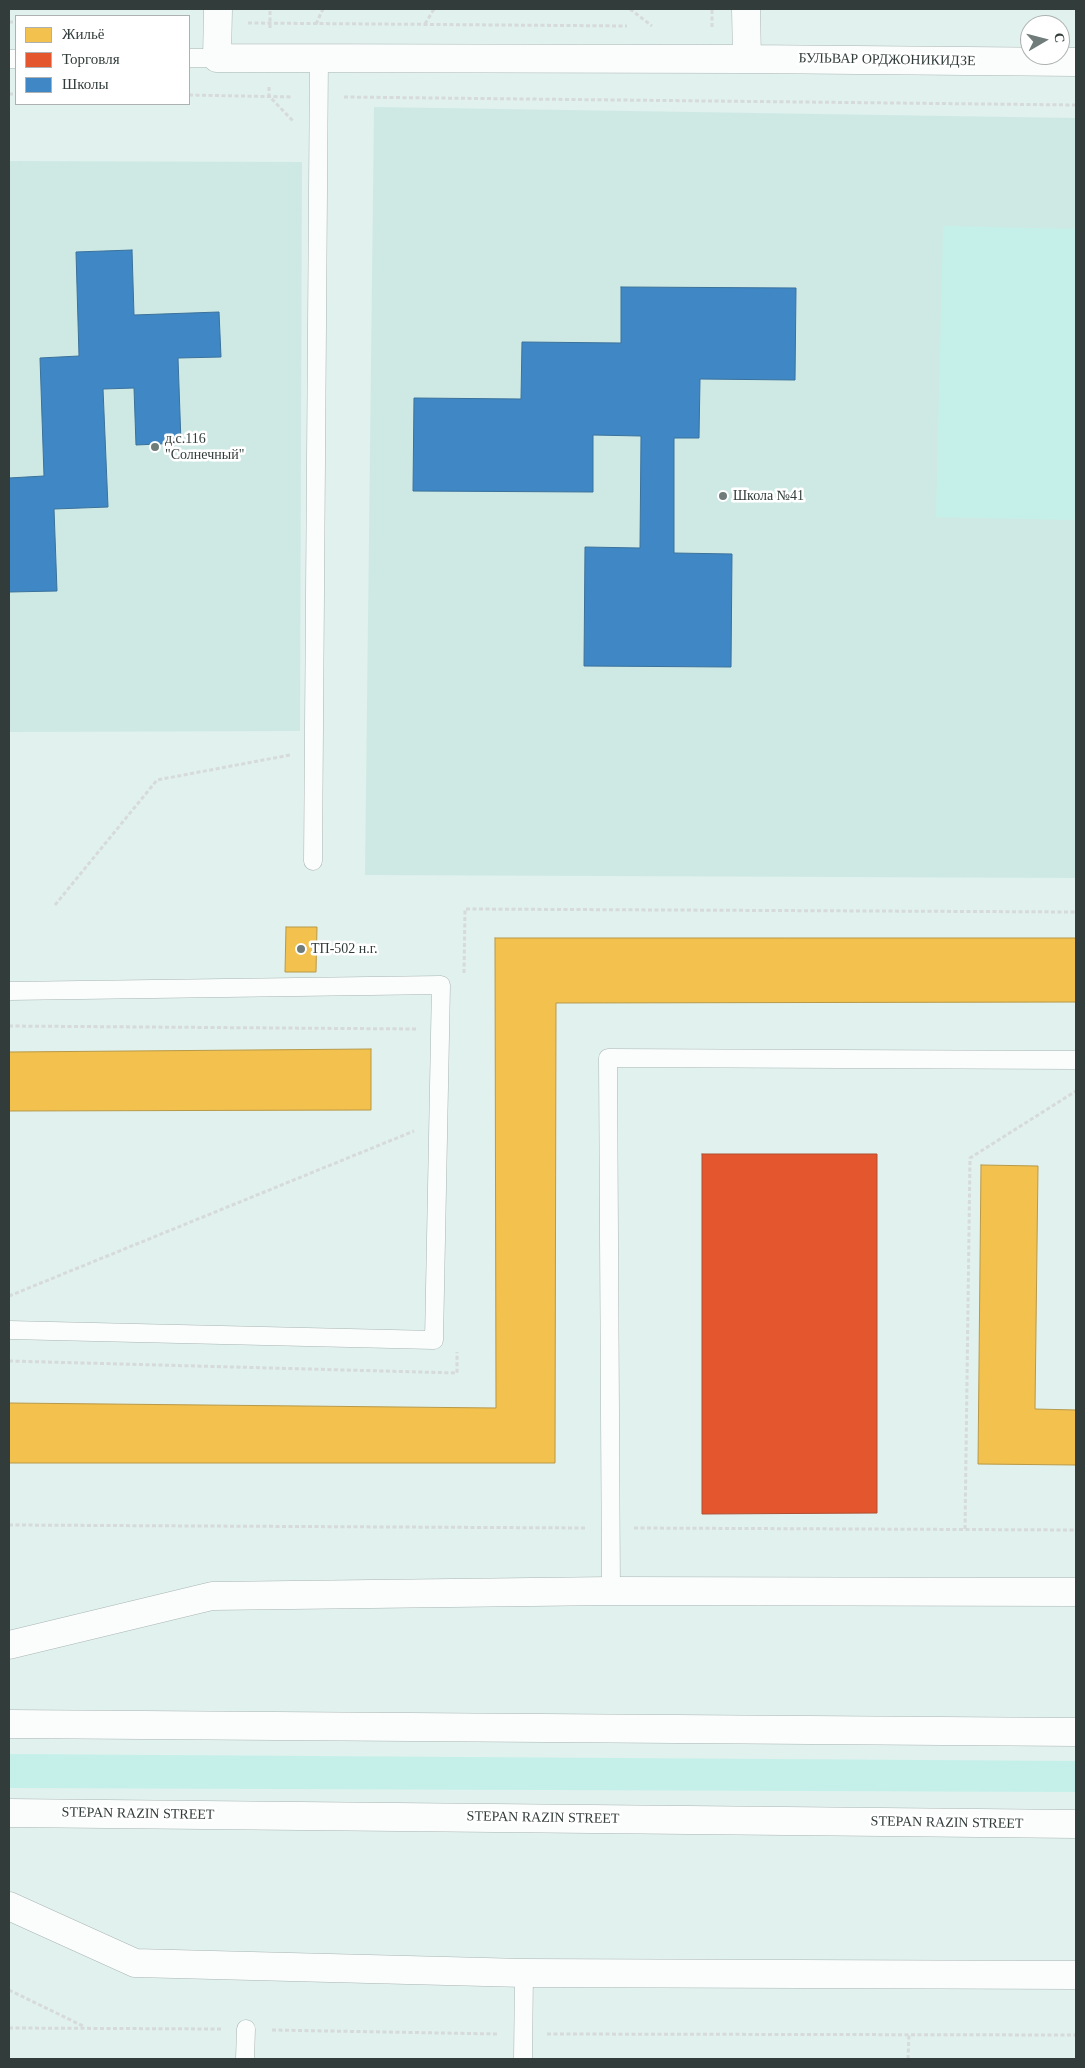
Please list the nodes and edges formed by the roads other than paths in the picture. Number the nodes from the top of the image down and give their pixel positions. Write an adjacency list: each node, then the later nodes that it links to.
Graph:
1 (218, 9): 4 (street)
2 (746, 9): 6 (street)
3 (190, 58): 4 (lane)
4 (217, 58): 5 (street, БУЛЬВАР ОРДЖОНИКИДЗЕ)
5 (319, 58): 6 (street, БУЛЬВАР ОРДЖОНИКИДЗЕ); 8 (lane)
6 (747, 59): 7 (street, БУЛЬВАР ОРДЖОНИКИДЗЕ)
7 (1076, 62)
8 (313, 861)
9 (9, 991): 11 (lane)
10 (1076, 1060): 12 (lane)
11 (9, 1330)
12 (611, 1591): 13 (street); 14 (street)
13 (1076, 1592)
14 (9, 1645)
15 (9, 1724): 16 (street)
16 (1076, 1732)
17 (9, 1813): 18 (street, STEPAN RAZIN STREET)
18 (1076, 1824)
19 (9, 1906): 20 (street)
20 (524, 1973): 21 (street); 24 (lane)
21 (1076, 1975)
22 (246, 2029): 23 (lane)
23 (245, 2059)
24 (523, 2059)

